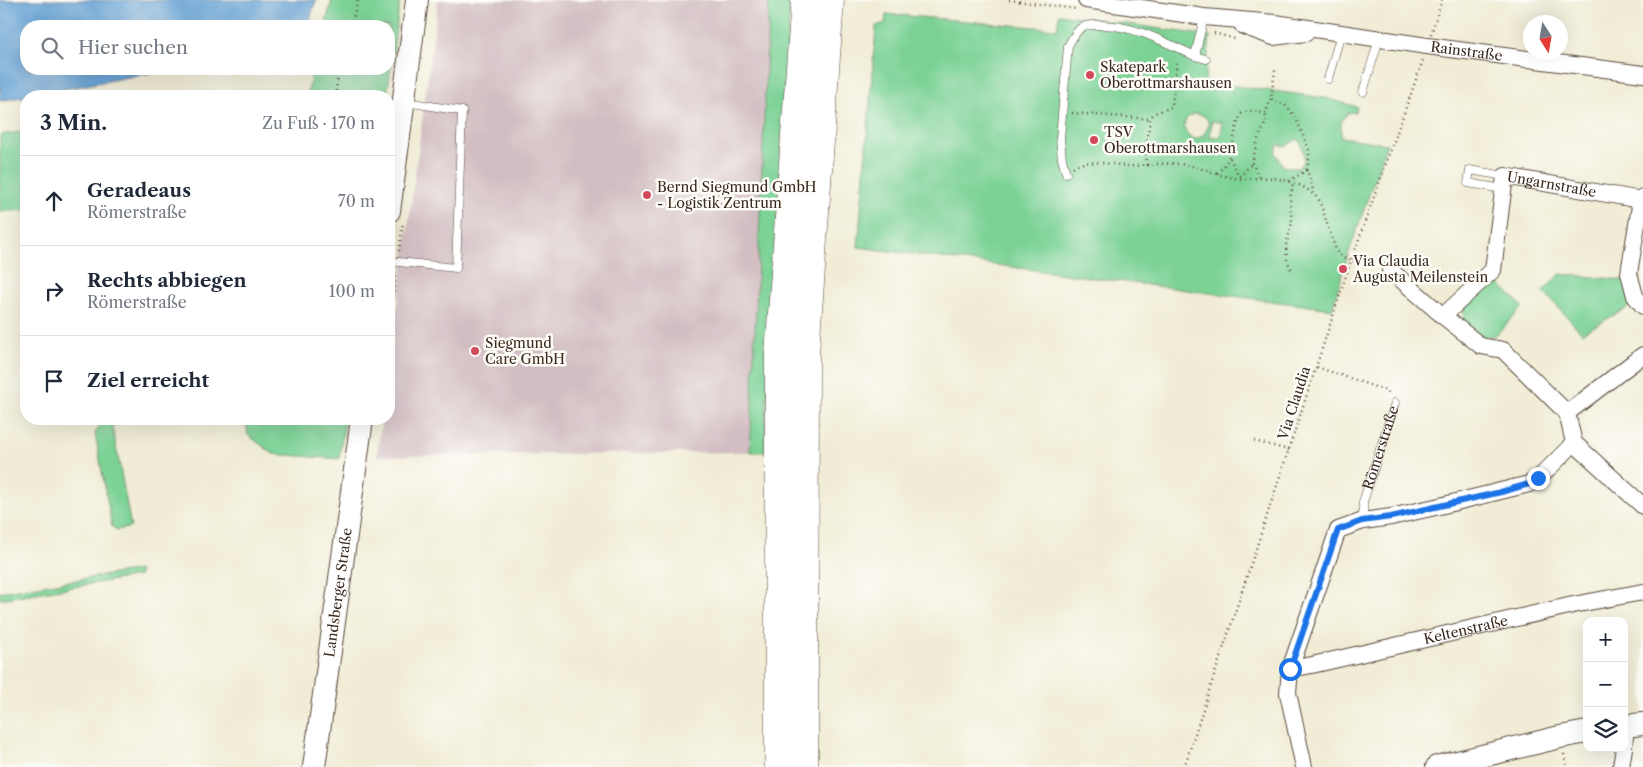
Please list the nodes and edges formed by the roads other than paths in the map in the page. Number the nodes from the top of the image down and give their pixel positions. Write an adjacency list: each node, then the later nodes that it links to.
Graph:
1 (417, 0): 13 (street)
2 (805, 0): 33 (highway)
3 (830, 0): 34 (highway)
4 (1086, 0): 5 (street, Rainstraße)
5 (1204, 17): 6 (street, Rainstraße); 8 (lane)
6 (1341, 33): 7 (street, Rainstraße); 11 (lane)
7 (1379, 39): 10 (street, Rainstraße); 12 (lane)
8 (1195, 56): 9 (lane); 15 (lane)
9 (1206, 59)
10 (1643, 74)
11 (1328, 79)
12 (1363, 92)
13 (404, 101): 14 (street); 17 (lane)
14 (395, 167)
15 (1066, 173)
16 (1642, 199): 19 (street); 20 (street, Ungarnstraße)
17 (395, 262)
18 (1390, 270): 20 (street)
19 (1643, 306)
20 (1444, 316): 23 (street)
21 (1643, 355): 23 (street)
22 (1395, 403): 27 (lane, Römerstraße)
23 (1567, 413): 25 (street)
24 (361, 425): 32 (street, Landsberger Straße)
25 (1574, 443): 26 (street); 27 (street)
26 (1643, 506)
27 (1362, 521): 29 (street)
28 (1643, 592): 29 (street, Keltenstraße)
29 (1290, 669): 35 (street)
30 (1583, 733): 36 (street)
31 (1625, 752): 37 (street)
32 (314, 767)
33 (779, 767)
34 (804, 767)
35 (1304, 767)
36 (1437, 767)
37 (1622, 767)

